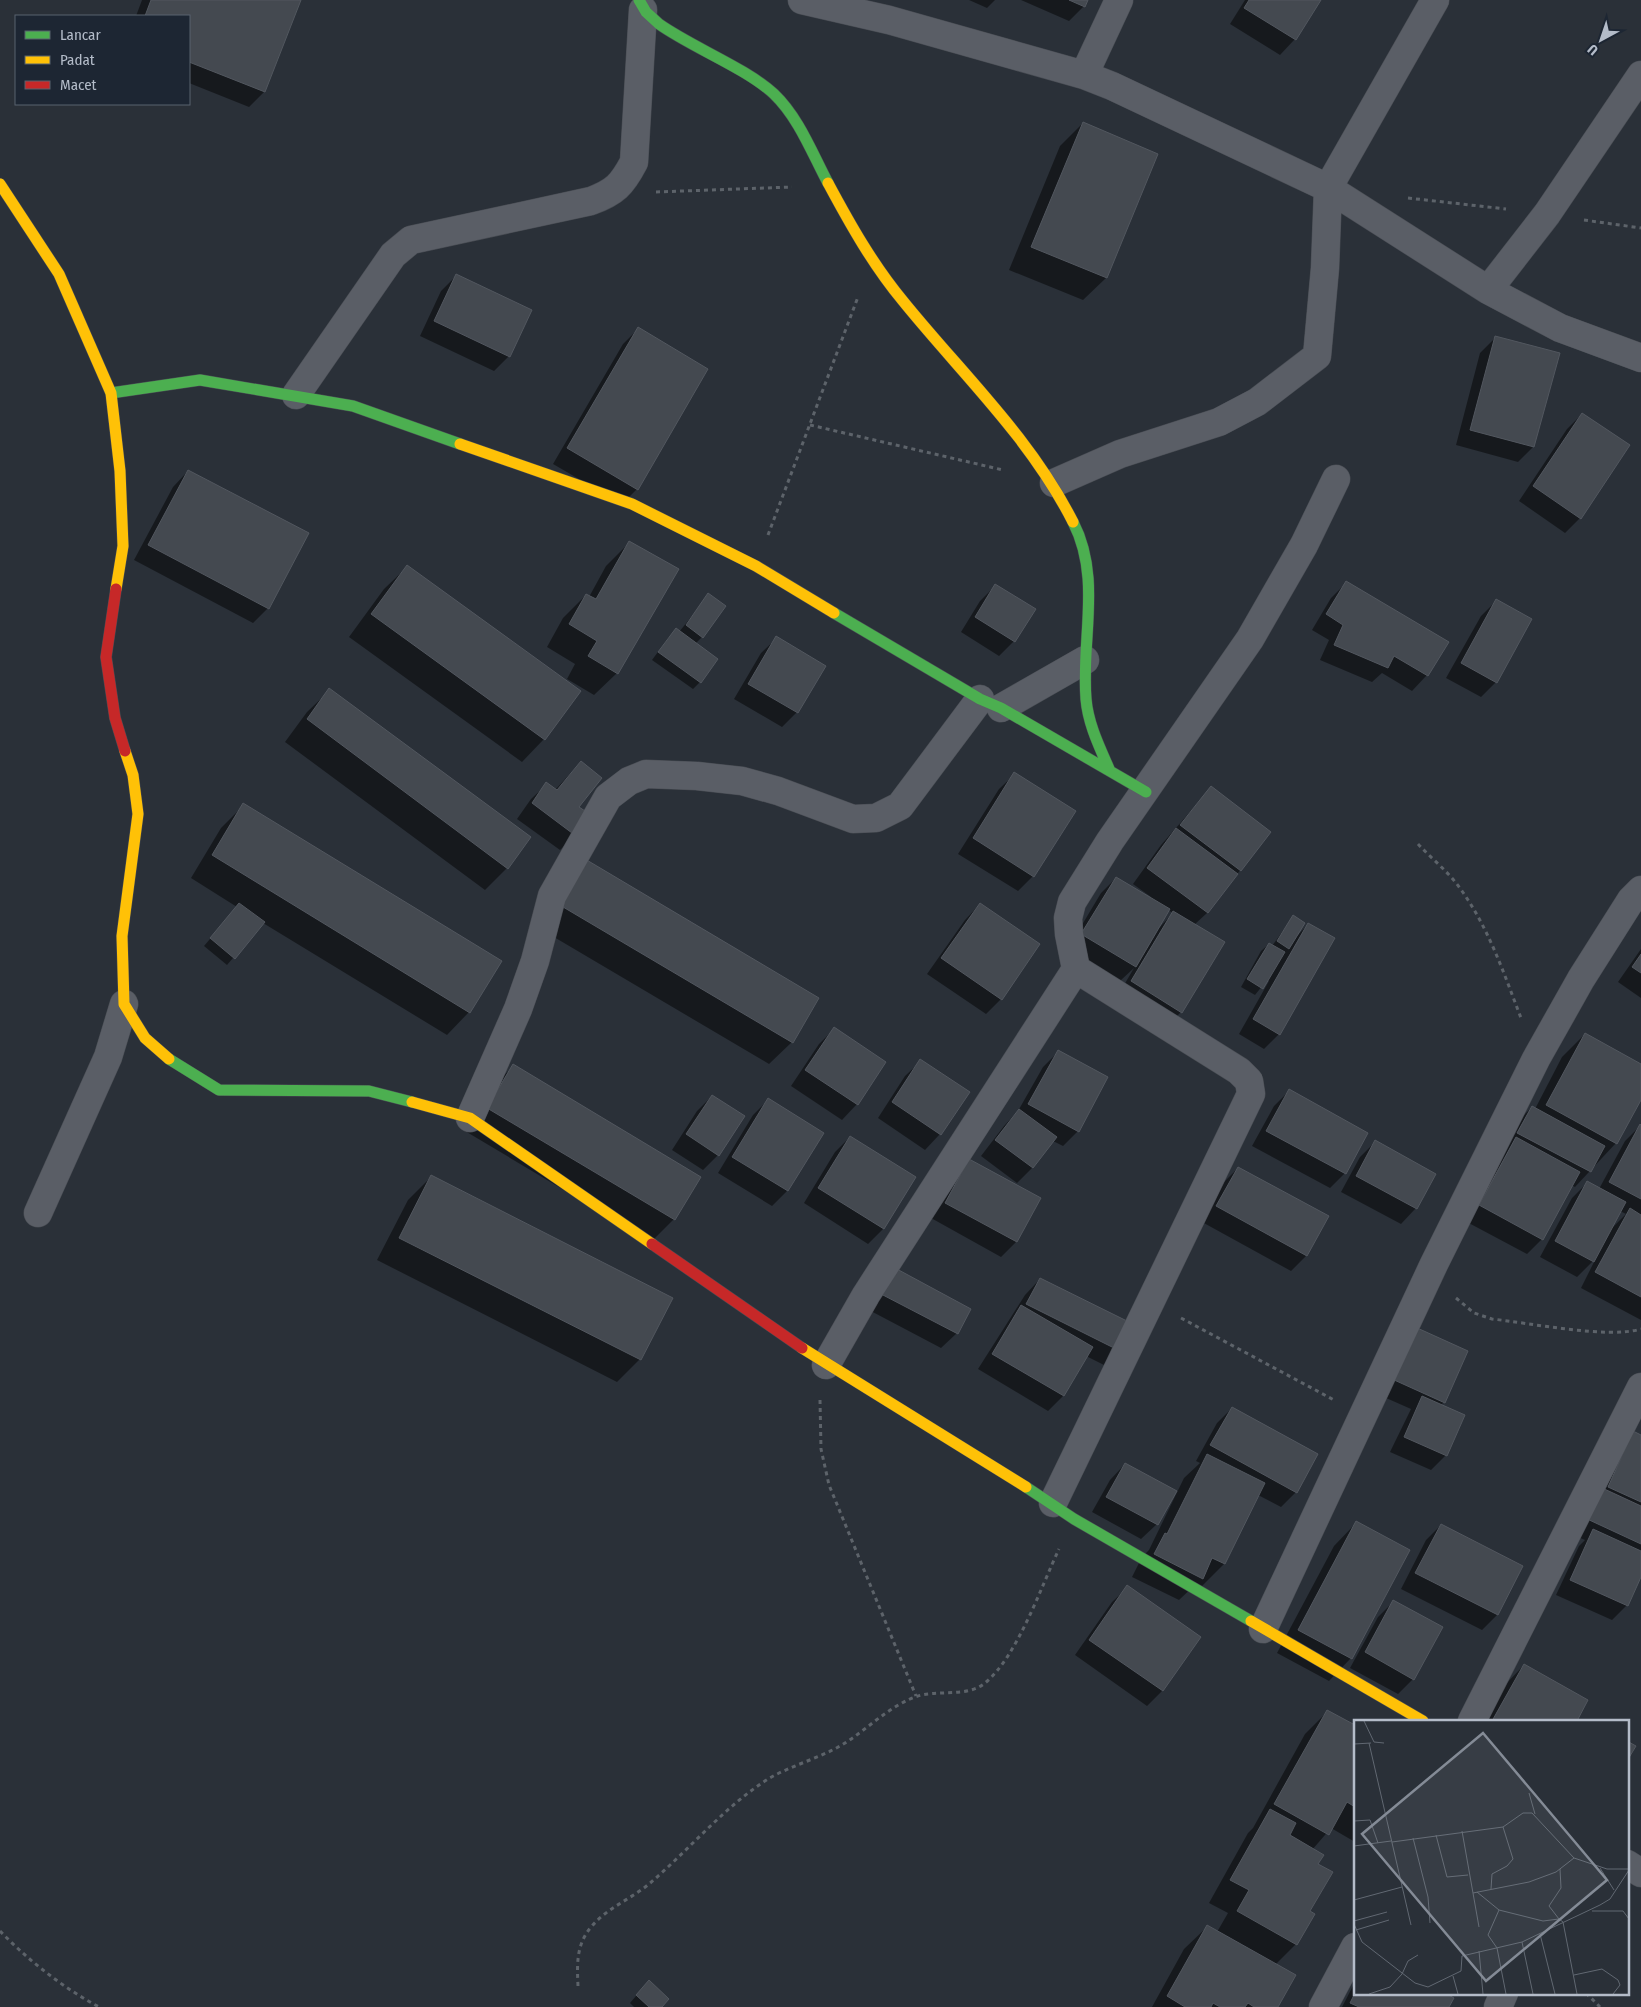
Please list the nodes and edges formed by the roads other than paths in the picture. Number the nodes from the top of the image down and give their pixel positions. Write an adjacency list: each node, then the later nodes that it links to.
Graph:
1 (802, 0): 5 (street)
2 (1119, 0): 6 (street)
3 (1435, 0): 9 (street)
4 (641, 5): 13 (street); 15 (street)
5 (893, 10): 6 (street)
6 (1084, 75): 9 (street)
7 (1641, 75): 10 (street)
8 (0, 184): 12 (street)
9 (1328, 188): 10 (street); 15 (street)
10 (1488, 290): 11 (street)
11 (1641, 358)
12 (111, 393): 13 (street); 22 (street)
13 (296, 395): 17 (street)
14 (1336, 479): 19 (street)
15 (1054, 483): 16 (street)
16 (1085, 660): 17 (street); 18 (street)
17 (991, 704): 18 (street); 23 (street)
18 (1110, 771): 19 (street)
19 (1146, 792): 21 (street)
20 (1641, 890): 28 (street)
21 (1076, 969): 25 (street); 27 (street)
22 (124, 1004): 23 (street); 24 (street)
23 (470, 1118): 25 (street)
24 (38, 1213)
25 (826, 1365): 27 (street)
26 (1641, 1388): 30 (street)
27 (1063, 1511): 28 (street)
28 (1263, 1629): 29 (street)
29 (1421, 1720)
30 (1473, 1720)
31 (1628, 1865): 32 (street)
32 (1641, 1873)
33 (1354, 1949): 35 (street)
34 (1504, 1994): 36 (street)
35 (1325, 2003)
36 (1498, 2007)

